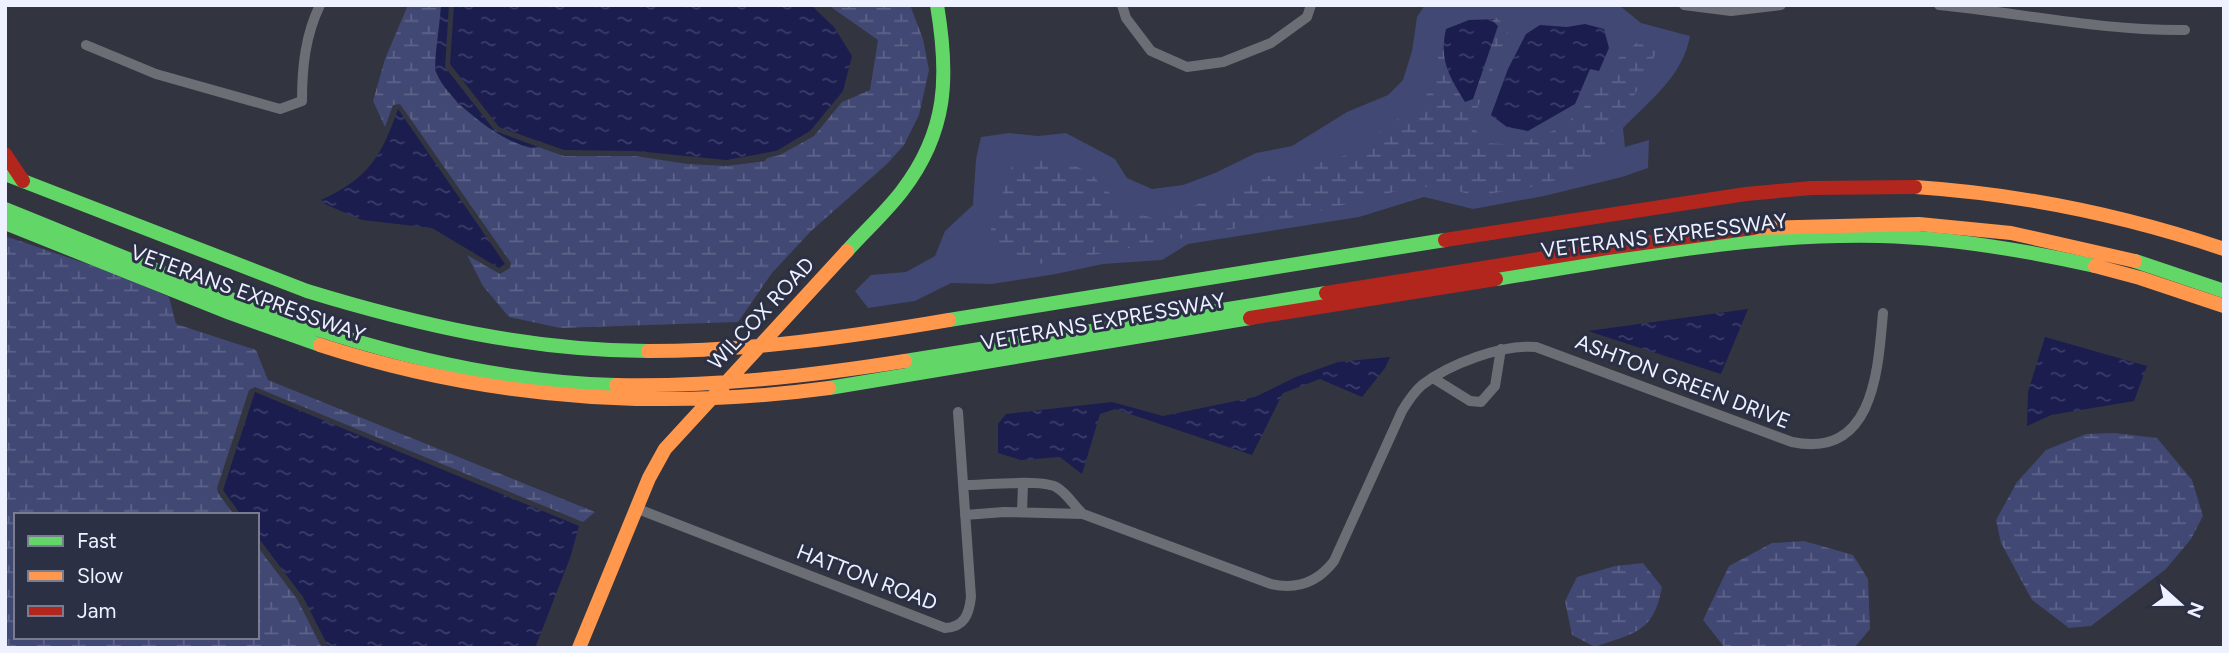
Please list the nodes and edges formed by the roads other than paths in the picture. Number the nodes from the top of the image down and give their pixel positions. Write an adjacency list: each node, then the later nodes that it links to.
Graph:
1 (320, 5): 9 (street)
2 (937, 5): 24 (main road, WILCOX ROAD)
3 (1122, 5): 4 (street)
4 (1311, 5)
5 (1684, 5): 6 (street)
6 (1781, 5)
7 (1939, 5): 8 (street)
8 (2185, 30)
9 (86, 45)
10 (5, 154): 12 (main road)
11 (5, 174): 12 (main road, VETERANS EXPRESSWAY)
12 (23, 181): 15 (main road, VETERANS EXPRESSWAY)
13 (5, 209): 16 (main road)
14 (5, 223): 17 (main road, VETERANS EXPRESSWAY)
15 (2224, 249)
16 (2224, 291)
17 (2224, 306)
18 (1883, 313): 19 (street, ASHTON GREEN DRIVE)
19 (1501, 349): 20 (street, ASHTON GREEN DRIVE); 20 (street)
20 (1433, 378): 26 (street, ASHTON GREEN DRIVE)
21 (958, 412): 23 (street, HATTON ROAD)
22 (1023, 484): 23 (street, ASHTON GREEN DRIVE); 25 (street); 26 (street, ASHTON GREEN DRIVE)
23 (963, 485): 27 (street, HATTON ROAD)
24 (638, 509): 27 (street, HATTON ROAD); 28 (main road, WILCOX ROAD)
25 (1022, 512): 26 (street, ASHTON GREEN DRIVE); 27 (street, ASHTON GREEN DRIVE)
26 (1083, 514)
27 (965, 515)
28 (579, 648)

